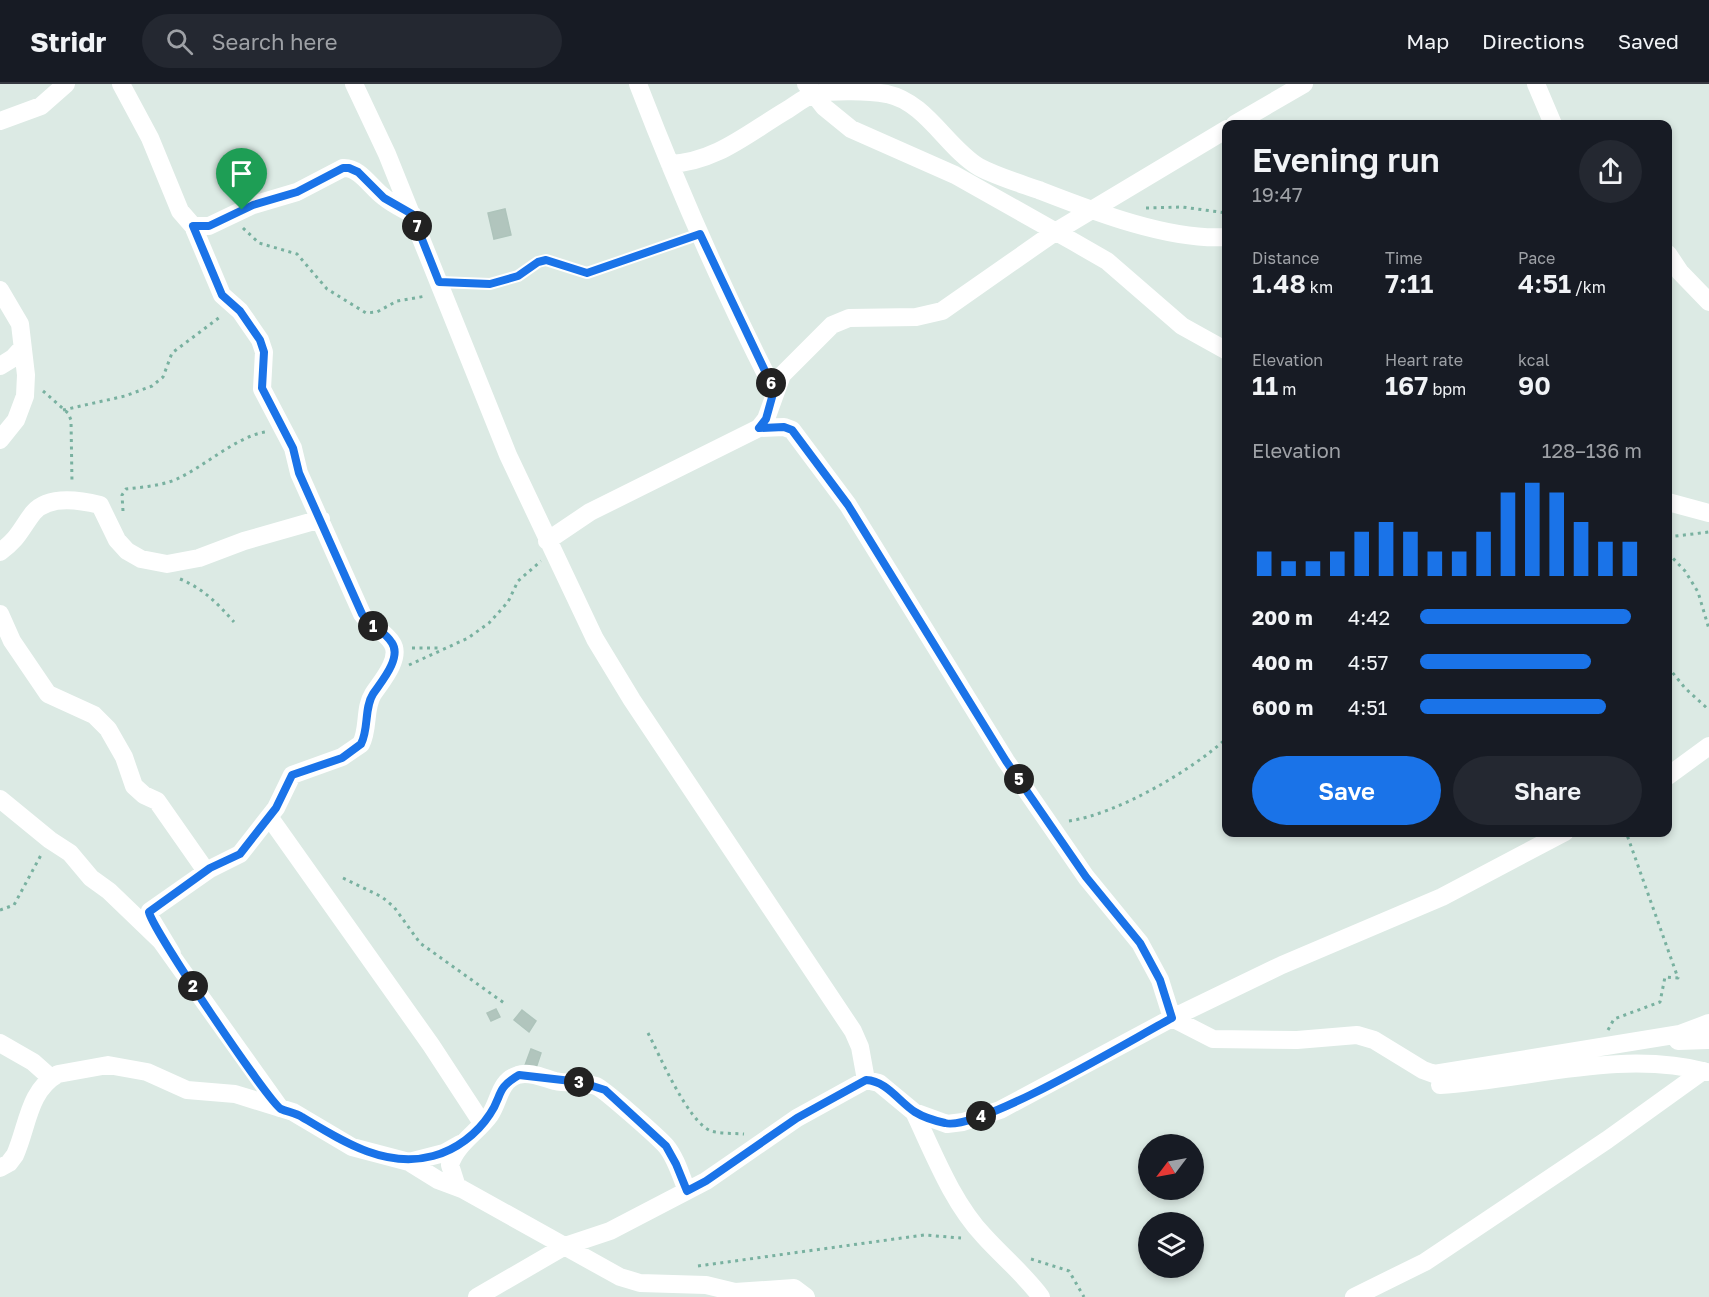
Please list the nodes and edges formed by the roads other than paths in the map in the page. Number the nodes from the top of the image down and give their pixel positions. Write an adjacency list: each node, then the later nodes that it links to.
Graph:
1 (66, 84): 10 (street)
2 (121, 84): 15 (street)
3 (354, 84): 14 (street)
4 (638, 84): 12 (street)
5 (1304, 84): 8 (street)
6 (1536, 84): 9 (street)
7 (810, 89): 12 (street); 13 (street); 16 (street)
8 (1241, 120)
9 (1551, 120)
10 (0, 121)
11 (1222, 132): 13 (street)
12 (670, 164): 24 (street)
13 (1092, 211): 16 (street); 17 (street)
14 (412, 214): 15 (street); 30 (street)
15 (193, 226): 29 (street)
16 (1055, 232): 22 (street); 24 (street)
17 (1222, 237)
18 (1672, 260): 20 (street)
19 (0, 290): 21 (street)
20 (1709, 302)
21 (22, 348): 23 (street); 26 (street)
22 (1222, 348)
23 (0, 366)
24 (774, 390): 25 (street)
25 (759, 428): 30 (street); 40 (street)
26 (0, 440)
27 (1672, 503): 28 (street)
28 (1709, 513)
29 (321, 519): 31 (street); 36 (street)
30 (549, 546): 48 (street)
31 (0, 552)
32 (0, 614): 38 (street)
33 (1709, 746): 34 (street)
34 (1672, 773)
35 (0, 799): 39 (street)
36 (270, 818): 38 (street); 51 (street)
37 (1556, 837): 40 (street)
38 (206, 871): 39 (street)
39 (172, 954): 49 (street)
40 (1172, 1018): 45 (street); 50 (street)
41 (1709, 1023): 44 (street)
42 (1709, 1040): 44 (street)
43 (0, 1043): 47 (street)
44 (1607, 1045): 45 (street)
45 (1385, 1048): 46 (street)
46 (1706, 1072): 61 (street)
47 (51, 1078): 49 (street); 54 (street)
48 (866, 1080): 50 (street); 56 (street)
49 (280, 1108): 53 (street)
50 (914, 1112): 60 (street)
51 (482, 1123): 52 (street); 56 (street)
52 (467, 1140): 53 (street); 55 (street)
53 (409, 1162): 55 (street)
54 (0, 1168)
55 (457, 1187): 57 (street)
56 (687, 1191): 57 (street)
57 (565, 1246): 58 (street); 59 (street)
58 (477, 1297)
59 (806, 1297)
60 (1041, 1297)
61 (1354, 1297)

